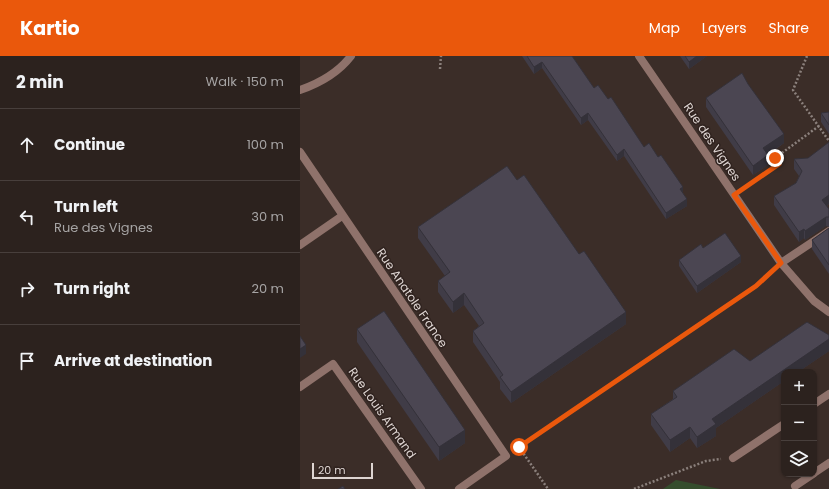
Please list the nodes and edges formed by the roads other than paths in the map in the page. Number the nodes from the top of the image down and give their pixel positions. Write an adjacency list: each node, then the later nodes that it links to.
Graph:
1 (351, 56): 3 (street)
2 (639, 56): 8 (street, Rue des Vignes)
3 (300, 90)
4 (300, 152): 5 (street, Rue Anatole France)
5 (342, 216): 7 (street); 20 (street, Rue Anatole France)
6 (829, 231): 8 (street)
7 (300, 245)
8 (781, 263): 9 (street, Rue des Vignes)
9 (829, 312)
10 (300, 387): 19 (street, Rue Louis Armand)
11 (829, 394): 12 (street)
12 (817, 402)
13 (781, 426): 14 (street)
14 (733, 458)
15 (829, 463): 16 (street)
16 (817, 471)
17 (809, 477): 18 (street)
18 (796, 486)
19 (421, 489)
20 (459, 489)

